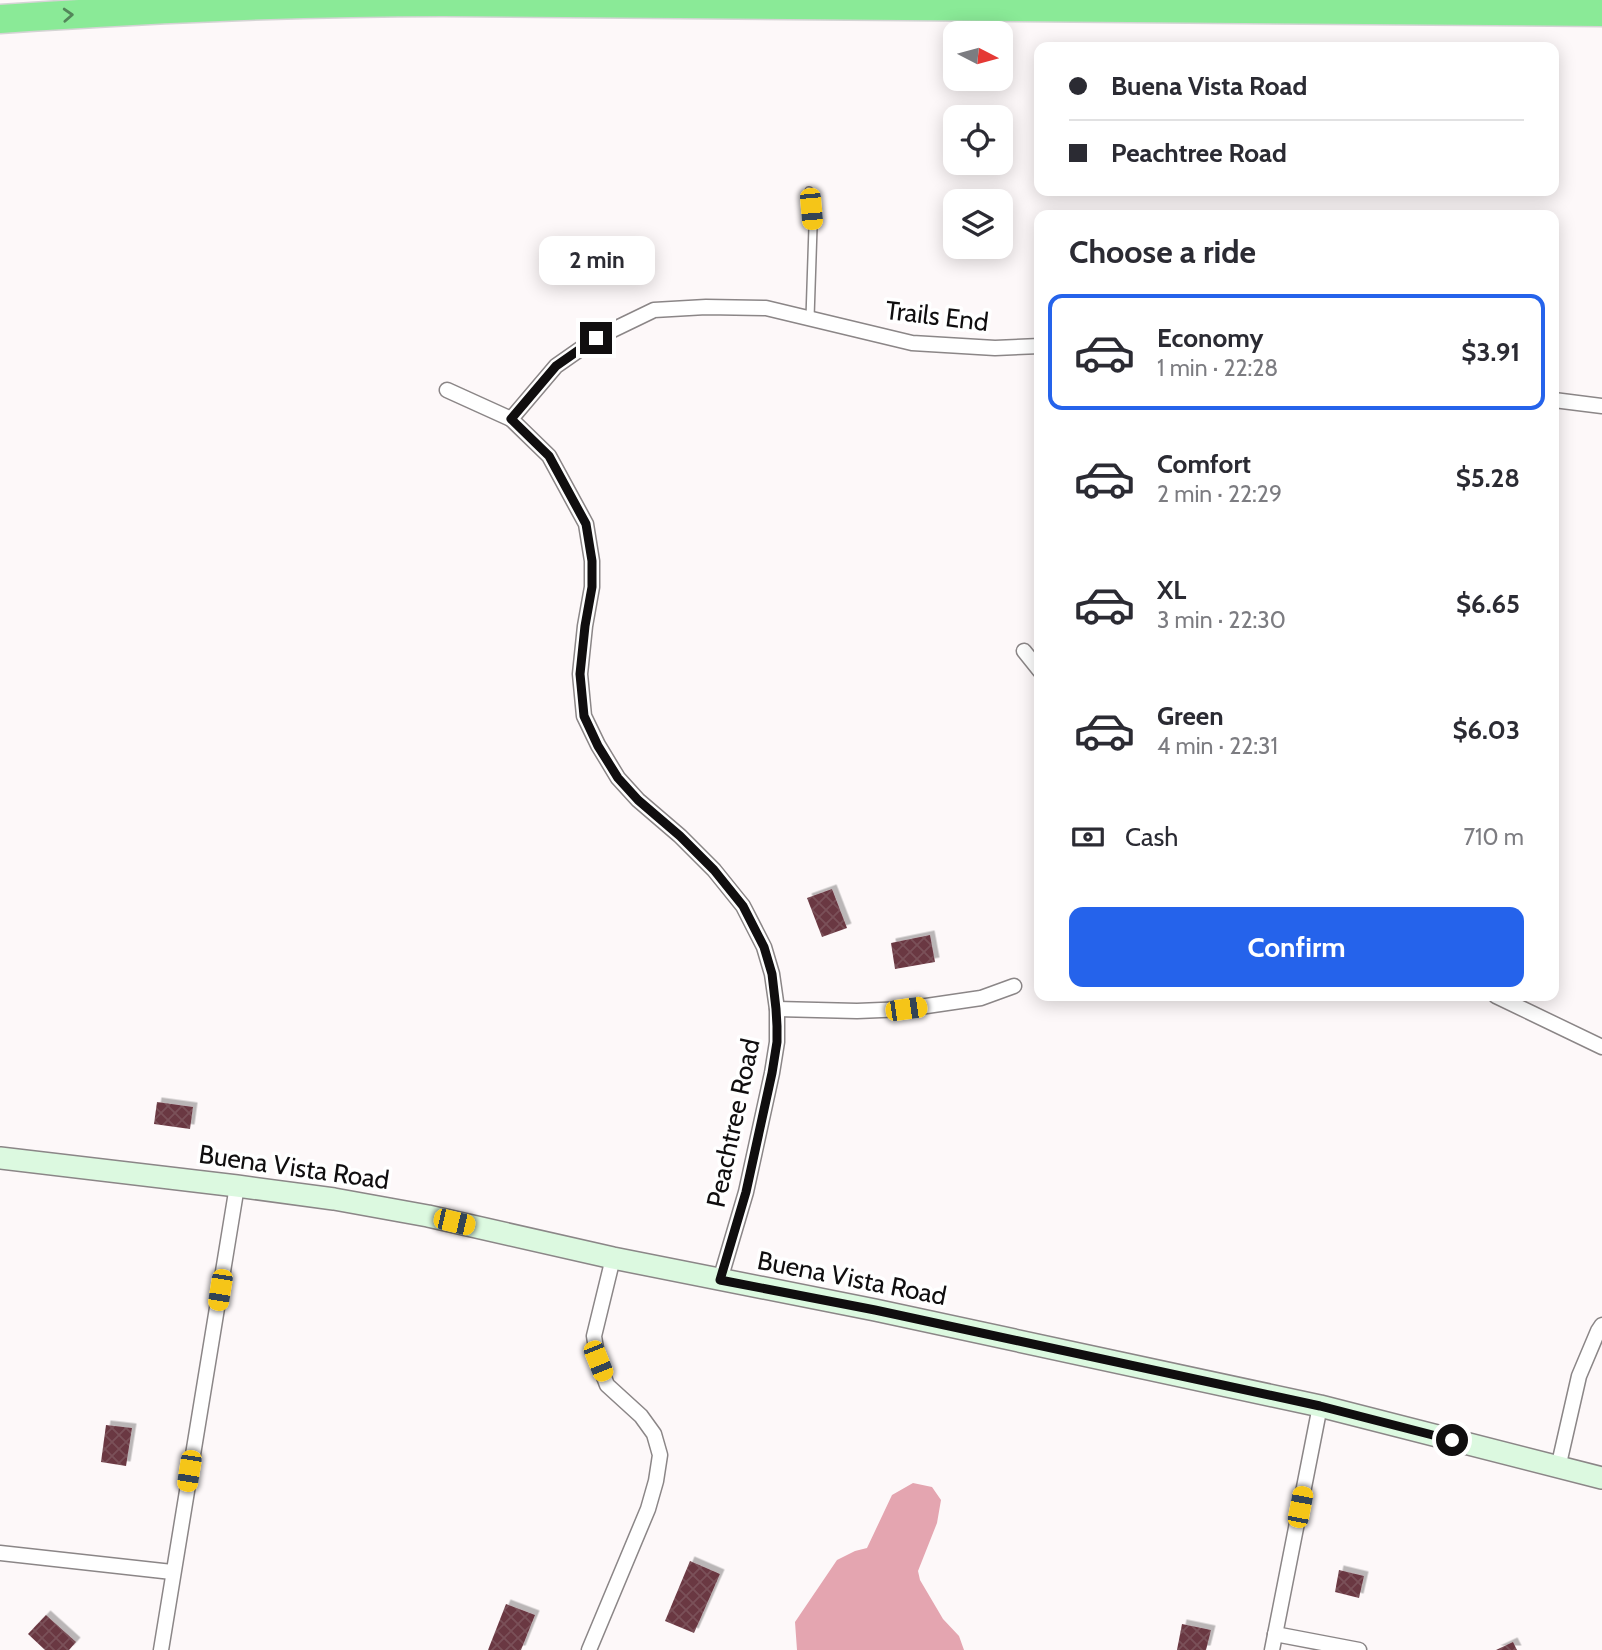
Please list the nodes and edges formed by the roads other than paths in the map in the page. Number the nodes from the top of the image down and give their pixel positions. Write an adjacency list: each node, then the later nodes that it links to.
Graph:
1 (1602, 12): 2 (highway, one-way to 1)
2 (0, 19)
3 (809, 191): 4 (lane)
4 (810, 318): 5 (street, Trails End); 9 (street, Trails End)
5 (1034, 346)
6 (447, 390): 9 (street, Peachtree Road)
7 (1559, 401): 8 (street)
8 (1602, 406)
9 (511, 419): 14 (street, Peachtree Road)
10 (1024, 651): 11 (street)
11 (1034, 664)
12 (1014, 986): 14 (street)
13 (1506, 1001): 15 (street)
14 (776, 1009): 19 (street, Peachtree Road)
15 (1602, 1047)
16 (0, 1158): 17 (street, Buena Vista Road)
17 (237, 1185): 18 (street, Buena Vista Road); 25 (street)
18 (613, 1258): 19 (street, Buena Vista Road); 28 (street)
19 (720, 1280): 21 (street, Buena Vista Road)
20 (1602, 1325): 22 (street)
21 (1320, 1406): 22 (street, Buena Vista Road); 26 (street)
22 (1558, 1468): 23 (street, Buena Vista Road)
23 (1602, 1478)
24 (0, 1553): 25 (street)
25 (172, 1572): 27 (street)
26 (1275, 1634): 29 (street); 30 (street)
27 (161, 1650)
28 (589, 1650)
29 (1272, 1650)
30 (1359, 1650)

